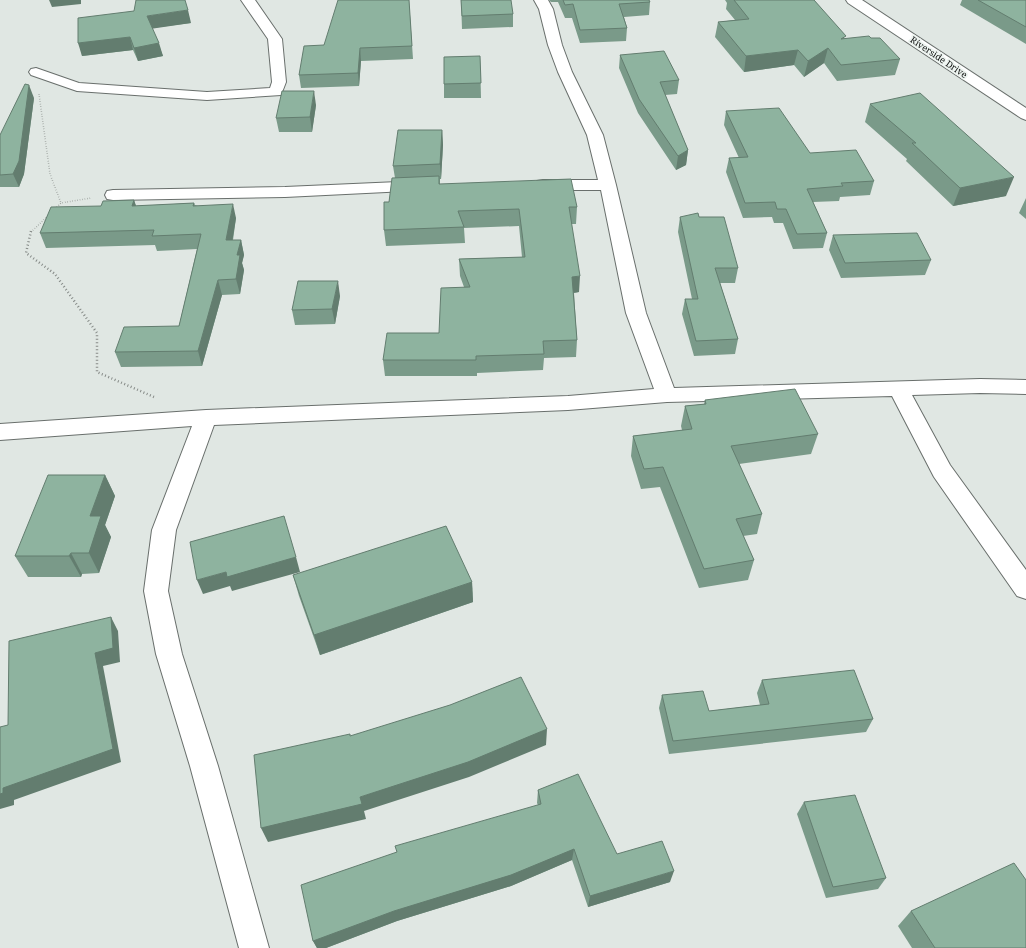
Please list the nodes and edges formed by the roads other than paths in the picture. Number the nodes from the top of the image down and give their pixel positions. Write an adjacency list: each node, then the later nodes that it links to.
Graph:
1 (248, 0): 4 (street)
2 (541, 0): 7 (street)
3 (853, 0): 5 (street, Riverside Drive)
4 (36, 72)
5 (1026, 115)
6 (529, 185): 7 (street)
7 (608, 185): 12 (street)
8 (434, 186): 9 (street)
9 (113, 195)
10 (1026, 386): 11 (street)
11 (898, 388): 12 (street); 15 (street)
12 (667, 395): 13 (street)
13 (206, 418): 14 (street); 16 (street)
14 (0, 432)
15 (1026, 589)
16 (254, 948)

